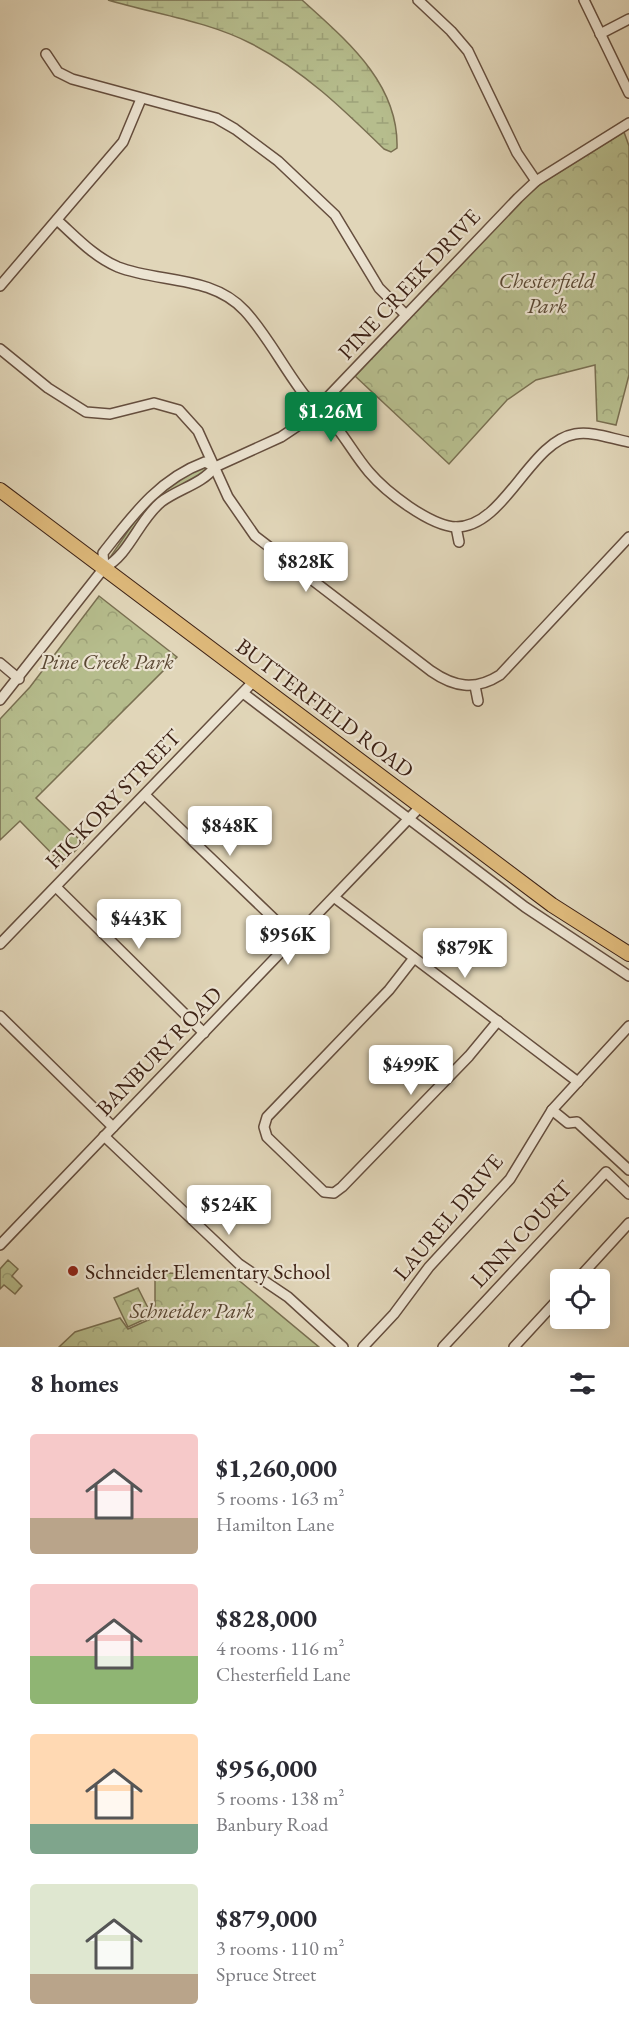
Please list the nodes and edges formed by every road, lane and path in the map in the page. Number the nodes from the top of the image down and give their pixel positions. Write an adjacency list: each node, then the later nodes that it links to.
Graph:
1 (418, 0): 9 (street)
2 (584, 0): 4 (street)
3 (629, 19): 4 (street)
4 (600, 34): 6 (street)
5 (46, 54): 7 (street)
6 (629, 93)
7 (141, 99): 10 (street); 12 (street)
8 (629, 123): 9 (street, PINE CREEK DRIVE)
9 (536, 181): 12 (street, PINE CREEK DRIVE)
10 (57, 220): 11 (street); 14 (street)
11 (0, 286)
12 (406, 315): 14 (street, PINE CREEK DRIVE)
13 (0, 349): 16 (street)
14 (318, 410): 16 (street, PINE CREEK DRIVE); 18 (street)
15 (629, 442): 18 (street)
16 (215, 467): 21 (street, PINE CREEK DRIVE); 21 (street, PINE CREEK DRIVE); 25 (street)
17 (0, 490): 21 (main road, BUTTERFIELD ROAD)
18 (456, 526): 20 (street)
19 (629, 537): 25 (street)
20 (459, 542)
21 (104, 568): 23 (street, PINE CREEK DRIVE); 24 (main road, BUTTERFIELD ROAD)
22 (0, 663): 23 (street)
23 (19, 679): 27 (street, PINE CREEK DRIVE)
24 (254, 681): 26 (street, HICKORY STREET); 30 (main road, BUTTERFIELD ROAD)
25 (475, 686): 28 (street)
26 (243, 693): 29 (street, HICKORY STREET); 31 (street)
27 (0, 700)
28 (478, 701)
29 (145, 795): 32 (street, HICKORY STREET); 34 (street)
30 (420, 807): 31 (street, BANBURY ROAD); 36 (main road, BUTTERFIELD ROAD)
31 (410, 819): 33 (street, BANBURY ROAD); 38 (street)
32 (56, 887): 35 (street, HICKORY STREET); 42 (street)
33 (335, 898): 34 (street, BANBURY ROAD); 37 (street)
34 (295, 939): 42 (street, BANBURY ROAD)
35 (0, 944)
36 (629, 954)
37 (414, 958): 40 (street); 40 (street)
38 (629, 976)
39 (0, 1016): 45 (street)
40 (498, 1021): 43 (street)
41 (629, 1026): 43 (street, LAUREL DRIVE)
42 (204, 1033): 45 (street, BANBURY ROAD)
43 (578, 1082): 44 (street, LAUREL DRIVE)
44 (552, 1110): 47 (street); 54 (street, LAUREL DRIVE)
45 (113, 1127): 46 (street, BANBURY ROAD)
46 (104, 1136): 50 (street, BANBURY ROAD); 53 (street)
47 (629, 1170)
48 (629, 1194): 55 (street, LINN COURT)
49 (629, 1223): 51 (street)
50 (0, 1245)
51 (587, 1269)
52 (550, 1308): 56 (street)
53 (343, 1347)
54 (363, 1347)
55 (443, 1347)
56 (514, 1347)

